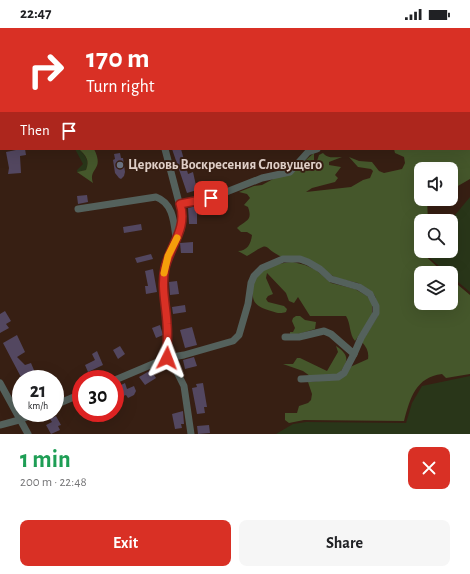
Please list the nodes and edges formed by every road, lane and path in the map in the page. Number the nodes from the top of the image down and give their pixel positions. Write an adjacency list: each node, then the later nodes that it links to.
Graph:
1 (165, 150): 3 (street)
2 (314, 150): 4 (street)
3 (178, 196): 4 (street); 6 (street)
4 (180, 204): 7 (street)
5 (78, 209): 6 (street)
6 (171, 211): 7 (street)
7 (176, 238): 10 (street)
8 (285, 337): 9 (street)
9 (354, 354): 10 (street); 12 (street)
10 (167, 358): 11 (street); 19 (street)
11 (124, 376)
12 (301, 379)
13 (0, 383): 14 (street)
14 (12, 406)
15 (12, 422): 17 (street)
16 (20, 422): 18 (street)
17 (0, 425)
18 (28, 434)
19 (191, 434)

